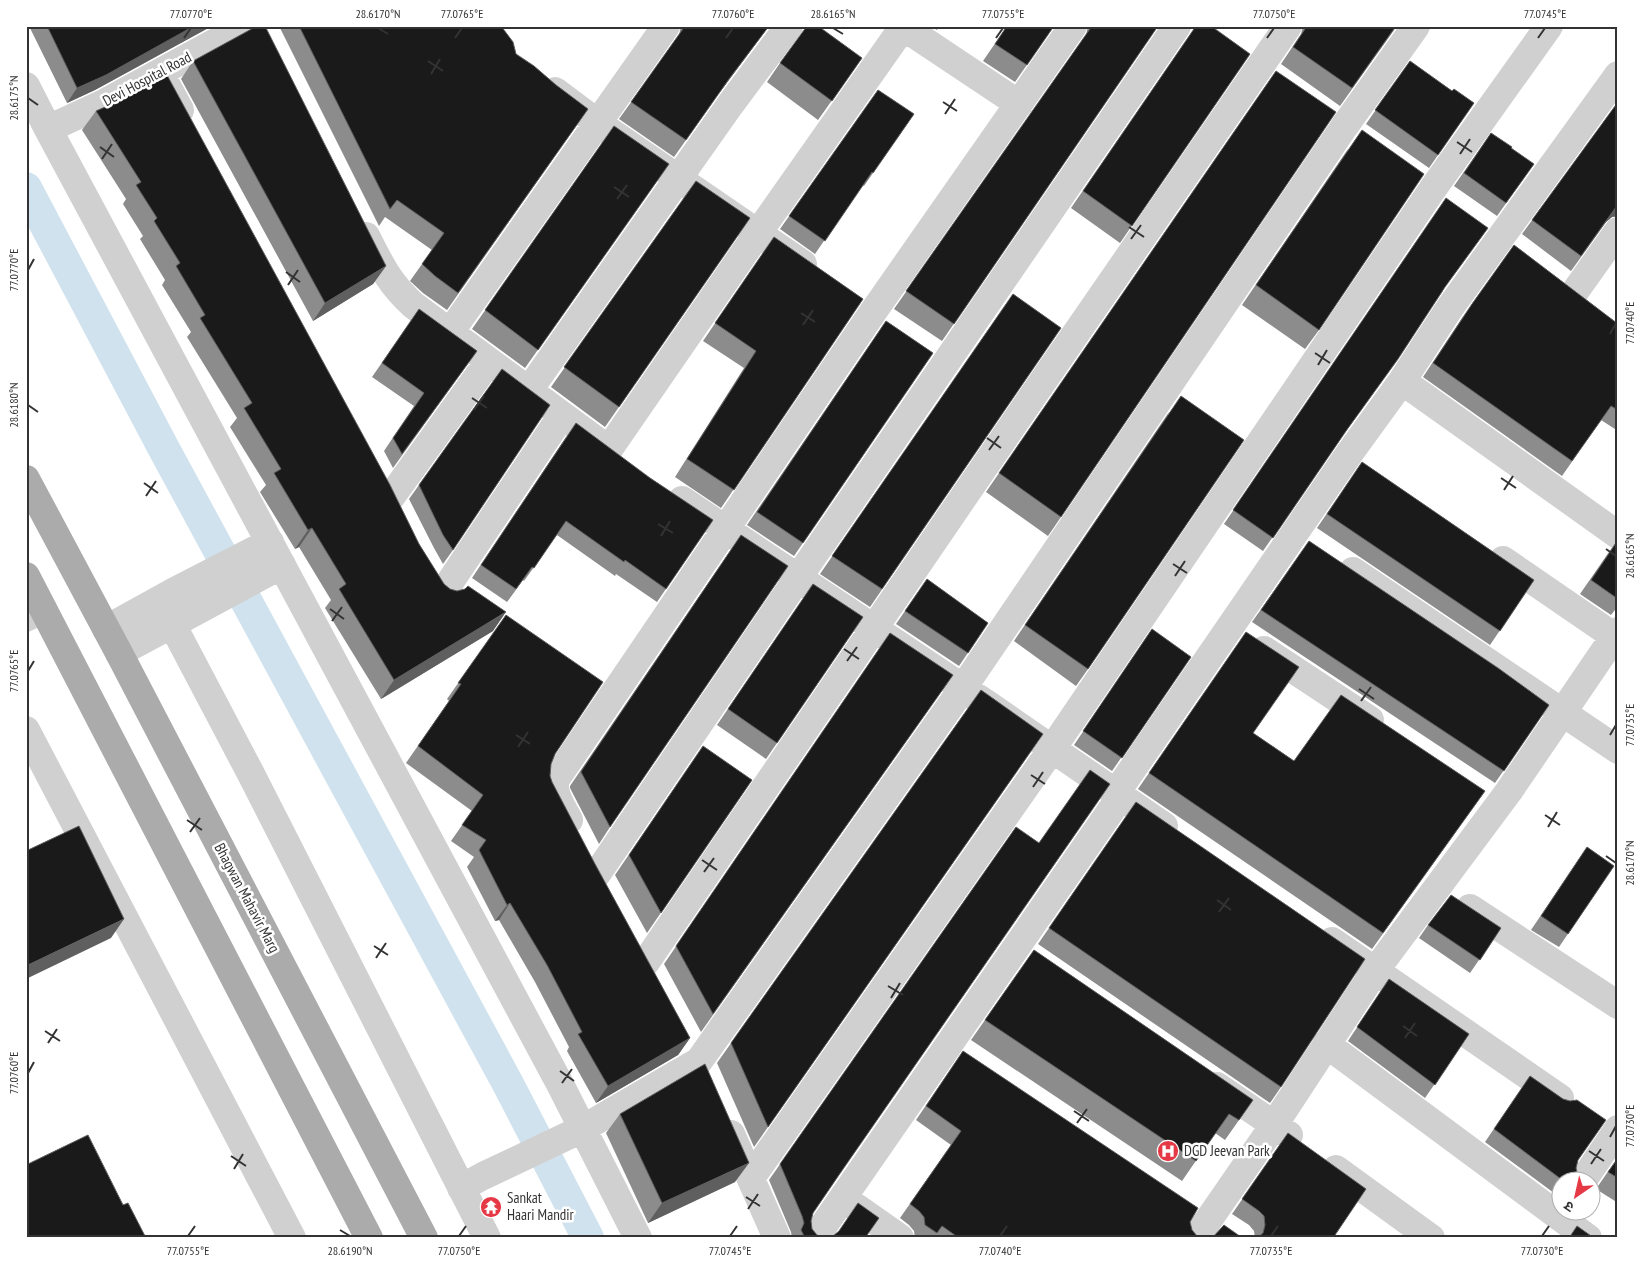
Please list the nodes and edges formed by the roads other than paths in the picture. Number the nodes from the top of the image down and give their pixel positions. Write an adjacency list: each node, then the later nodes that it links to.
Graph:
1 (666, 26): 18 (street)
2 (789, 26): 23 (street)
3 (1073, 26): 16 (street)
4 (1177, 26): 52 (street)
5 (1288, 26): 10 (street)
6 (1416, 26): 20 (street)
7 (1549, 26): 24 (street)
8 (903, 27): 16 (street); 29 (street)
9 (257, 29): 11 (street, Devi Hospital Road)
10 (1249, 59): 14 (street); 58 (street)
11 (160, 73): 19 (street, Devi Hospital Road); 21 (street)
12 (534, 73): 18 (street)
13 (1618, 76): 30 (street)
14 (1282, 83)
15 (26, 86): 19 (street)
16 (1019, 104): 46 (street)
17 (1321, 111): 20 (street)
18 (598, 124): 23 (street); 36 (street)
19 (48, 129): 49 (street)
20 (1352, 133): 61 (street)
21 (193, 134)
22 (1408, 173): 24 (street)
23 (679, 179): 29 (street); 39 (street)
24 (1432, 190): 25 (street); 65 (street)
25 (1455, 206)
26 (354, 211): 36 (street)
27 (1478, 222): 30 (street)
28 (1618, 231): 34 (street)
29 (758, 233): 33 (street); 40 (street)
30 (1501, 238): 31 (street); 38 (street)
31 (1523, 254)
32 (1552, 276): 34 (street)
33 (824, 278)
34 (1574, 293): 35 (street)
35 (1596, 310)
36 (451, 331): 37 (street)
37 (489, 361): 39 (street); 44 (street)
38 (1402, 381): 47 (street); 56 (street)
39 (529, 390): 40 (street)
40 (562, 415): 53 (street)
41 (377, 471): 44 (street)
42 (26, 479): 57 (main road, Bhagwan Mahavir Marg)
43 (665, 489): 46 (street)
44 (391, 497): 45 (street)
45 (404, 522)
46 (726, 530): 52 (street); 71 (street)
47 (1618, 535)
48 (1486, 548): 59 (street)
49 (265, 559): 55 (street); 57 (street); 90 (street)
50 (1336, 559): 62 (street)
51 (26, 576): 54 (main road)
52 (798, 578): 58 (street); 71 (street)
53 (448, 583)
54 (35, 614): 100 (main road)
55 (180, 620): 60 (street); 93 (street)
56 (1230, 627): 64 (street); 68 (street)
57 (106, 629): 60 (main road, Bhagwan Mahavir Marg)
58 (874, 629): 61 (street); 76 (street)
59 (1617, 635): 62 (street)
60 (119, 653): 101 (main road, Bhagwan Mahavir Marg)
61 (963, 688): 65 (street); 84 (street)
62 (1563, 711): 66 (street); 69 (street)
63 (26, 730): 99 (street)
64 (1393, 735)
65 (1052, 749): 68 (street); 92 (street)
66 (1618, 750)
67 (1474, 789): 69 (street)
68 (1119, 795): 70 (street); 81 (street)
69 (1499, 805): 72 (street)
70 (1184, 840)
71 (597, 874): 73 (street)
72 (1438, 887): 77 (street); 79 (street)
73 (610, 898)
74 (1312, 928): 77 (street)
75 (633, 938): 76 (street)
76 (646, 962): 78 (street)
77 (1375, 971): 82 (street); 86 (street)
78 (659, 987)
79 (1618, 1004)
80 (686, 1037): 84 (street)
81 (949, 1044): 83 (street); 94 (street)
82 (1326, 1044): 88 (street); 95 (street)
83 (974, 1060)
84 (703, 1070): 90 (street)
85 (1193, 1070): 88 (street)
86 (1562, 1099)
87 (723, 1116): 92 (street)
88 (1274, 1125): 96 (street); 107 (street)
89 (1618, 1128): 91 (street)
90 (573, 1134): 93 (street); 103 (street)
91 (1589, 1172)
92 (751, 1178): 104 (street)
93 (472, 1182): 102 (street)
94 (843, 1197): 105 (street); 106 (street)
95 (1552, 1208)
96 (1200, 1220): 98 (street)
97 (1569, 1222): 108 (street)
98 (1233, 1232)
99 (292, 1238)
100 (370, 1238)
101 (424, 1238)
102 (486, 1238)
103 (638, 1238)
104 (777, 1238)
105 (815, 1238)
106 (900, 1238)
107 (1431, 1238)
108 (1588, 1238)

